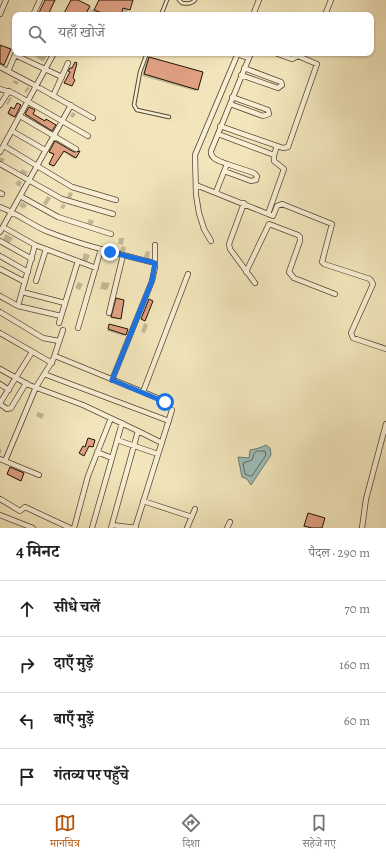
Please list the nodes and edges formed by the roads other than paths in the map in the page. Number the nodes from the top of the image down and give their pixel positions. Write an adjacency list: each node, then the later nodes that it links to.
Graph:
1 (6, 0): 12 (street)
2 (40, 0): 8 (street)
3 (167, 0): 9 (lane)
4 (179, 0): 5 (lane)
5 (195, 0)
6 (259, 0): 10 (street)
7 (331, 0): 11 (street)
8 (34, 12)
9 (162, 12)
10 (254, 12)
11 (326, 12)
12 (0, 14)
13 (14, 56): 27 (street)
14 (19, 56): 26 (street)
15 (51, 56): 26 (street)
16 (146, 56): 40 (lane)
17 (236, 56): 59 (street)
18 (244, 56): 22 (street)
19 (284, 56): 21 (street)
20 (298, 56): 49 (street)
21 (298, 56)
22 (248, 58): 25 (street)
23 (68, 62): 29 (street)
24 (0, 68): 27 (street)
25 (244, 68): 28 (street); 28 (street)
26 (45, 70): 29 (street); 30 (street)
27 (8, 71): 30 (street)
28 (241, 75): 34 (street)
29 (62, 77): 33 (street)
30 (36, 86): 33 (street); 35 (street)
31 (0, 89): 32 (street)
32 (9, 91): 35 (street); 37 (street)
33 (53, 96): 38 (street)
34 (232, 97): 36 (street); 36 (street)
35 (28, 102): 39 (street); 42 (street)
36 (230, 104): 43 (street)
37 (0, 105)
38 (71, 105): 41 (street); 42 (street)
39 (20, 116): 44 (street); 46 (street)
40 (169, 117)
41 (94, 118)
42 (62, 121): 46 (street); 47 (street)
43 (220, 126): 45 (street); 49 (street)
44 (12, 131): 48 (street); 51 (street)
45 (218, 134): 53 (street); 55 (street)
46 (54, 135): 50 (street); 51 (street)
47 (88, 136)
48 (4, 146): 52 (street); 56 (street)
49 (277, 146): 53 (street)
50 (76, 149)
51 (45, 150): 56 (street)
52 (0, 152)
53 (274, 155): 67 (street)
54 (0, 164): 58 (street)
55 (227, 164): 57 (street); 57 (street)
56 (37, 166): 58 (street); 62 (street)
57 (224, 171): 60 (street)
58 (29, 181): 61 (street); 66 (street)
59 (196, 185): 60 (street); 72 (street)
60 (216, 192): 63 (street)
61 (20, 196): 65 (street); 71 (street)
62 (116, 200)
63 (244, 203): 67 (street); 86 (street)
64 (0, 207): 65 (street)
65 (12, 211): 69 (street); 77 (street)
66 (113, 214)
67 (271, 215): 68 (street); 104 (street)
68 (269, 224): 86 (street); 92 (street)
69 (3, 227): 70 (street); 74 (street)
70 (0, 232)
71 (111, 234)
72 (211, 241)
73 (0, 242): 80 (street)
74 (35, 245): 76 (street); 80 (street)
75 (155, 245): 82 (street)
76 (46, 249): 81 (street); 88 (street)
77 (101, 249): 78 (street); 83 (street)
78 (123, 255): 82 (street); 97 (street)
79 (0, 256): 85 (street)
80 (32, 259): 85 (street)
81 (78, 261): 83 (street); 94 (street)
82 (155, 263): 111 (street)
83 (96, 268): 100 (street)
84 (0, 269): 89 (street)
85 (28, 272): 89 (street)
86 (246, 272): 90 (street)
87 (188, 274): 116 (street)
88 (36, 281)
89 (25, 282): 91 (street)
90 (255, 283)
91 (22, 292): 94 (street); 95 (street)
92 (336, 294)
93 (0, 296): 95 (street)
94 (64, 303): 98 (street)
95 (18, 306): 98 (street)
96 (0, 312): 103 (street)
97 (109, 313)
98 (61, 316): 99 (street)
99 (59, 322)
100 (78, 328)
101 (63, 330): 103 (street)
102 (0, 332): 105 (street)
103 (58, 341): 106 (street)
104 (386, 350)
105 (32, 352): 107 (street); 110 (street)
106 (55, 356): 107 (street); 111 (street)
107 (52, 363): 109 (street)
108 (0, 369): 110 (street)
109 (44, 374): 114 (street); 121 (street)
110 (17, 378): 112 (street); 115 (street)
111 (112, 380): 116 (street)
112 (26, 383): 114 (street); 118 (street)
113 (0, 384): 115 (street)
114 (36, 387): 120 (street); 132 (street)
115 (9, 390): 118 (street)
116 (143, 392): 117 (street)
117 (165, 402)
118 (0, 404)
119 (172, 410): 121 (street)
120 (110, 418): 122 (street); 128 (street)
121 (169, 421): 126 (street)
122 (122, 423): 124 (street); 125 (street)
123 (386, 424): 148 (street)
124 (138, 431): 126 (street); 127 (street)
125 (117, 440): 127 (street); 130 (street)
126 (162, 443): 129 (street)
127 (134, 446): 129 (street); 140 (street)
128 (97, 452): 130 (street); 143 (street)
129 (158, 454): 135 (street)
130 (112, 458): 144 (street)
131 (0, 459): 132 (street)
132 (5, 461): 133 (street)
133 (39, 475)
134 (0, 499): 142 (street)
135 (143, 501): 138 (street); 145 (street)
136 (195, 509): 138 (street)
137 (0, 515): 141 (street)
138 (192, 517): 146 (street)
139 (230, 522): 147 (street)
140 (111, 526): 145 (street)
141 (33, 528)
142 (70, 528)
143 (74, 528)
144 (92, 528)
145 (135, 528)
146 (188, 528)
147 (227, 528)
148 (362, 528)

